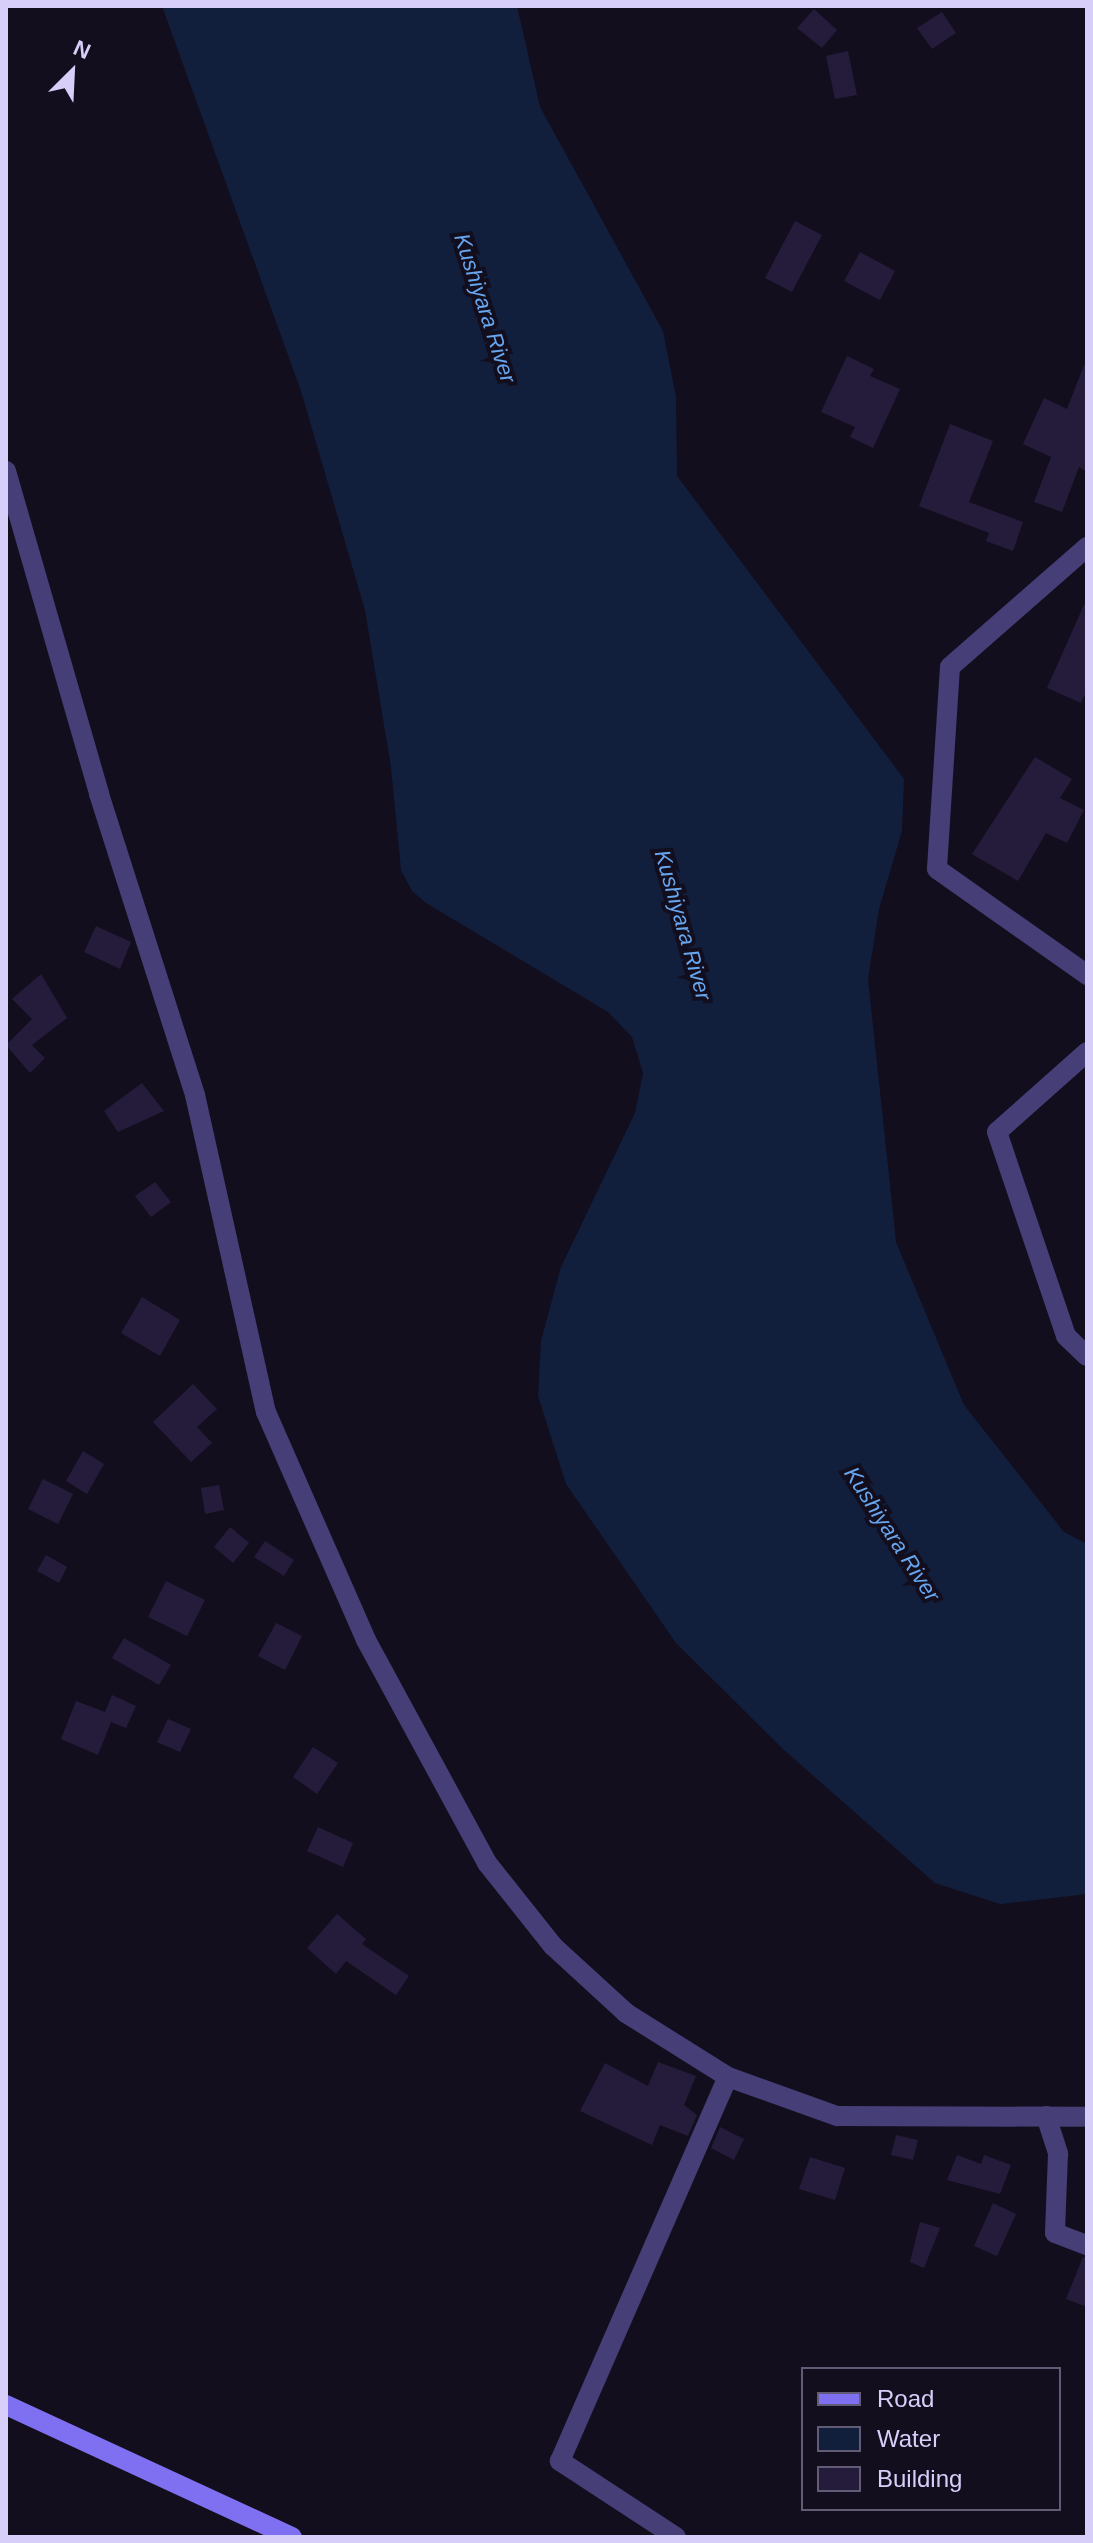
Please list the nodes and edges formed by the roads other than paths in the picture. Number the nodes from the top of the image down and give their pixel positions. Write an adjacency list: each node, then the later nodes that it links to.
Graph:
1 (6, 471): 6 (street)
2 (1087, 547): 3 (street)
3 (1087, 975)
4 (1087, 1052): 5 (street)
5 (1087, 1356)
6 (728, 2077): 7 (street); 12 (street)
7 (1046, 2116): 8 (street); 9 (street)
8 (1087, 2117)
9 (1087, 2245)
10 (6, 2405): 11 (main road)
11 (292, 2537)
12 (676, 2537)

